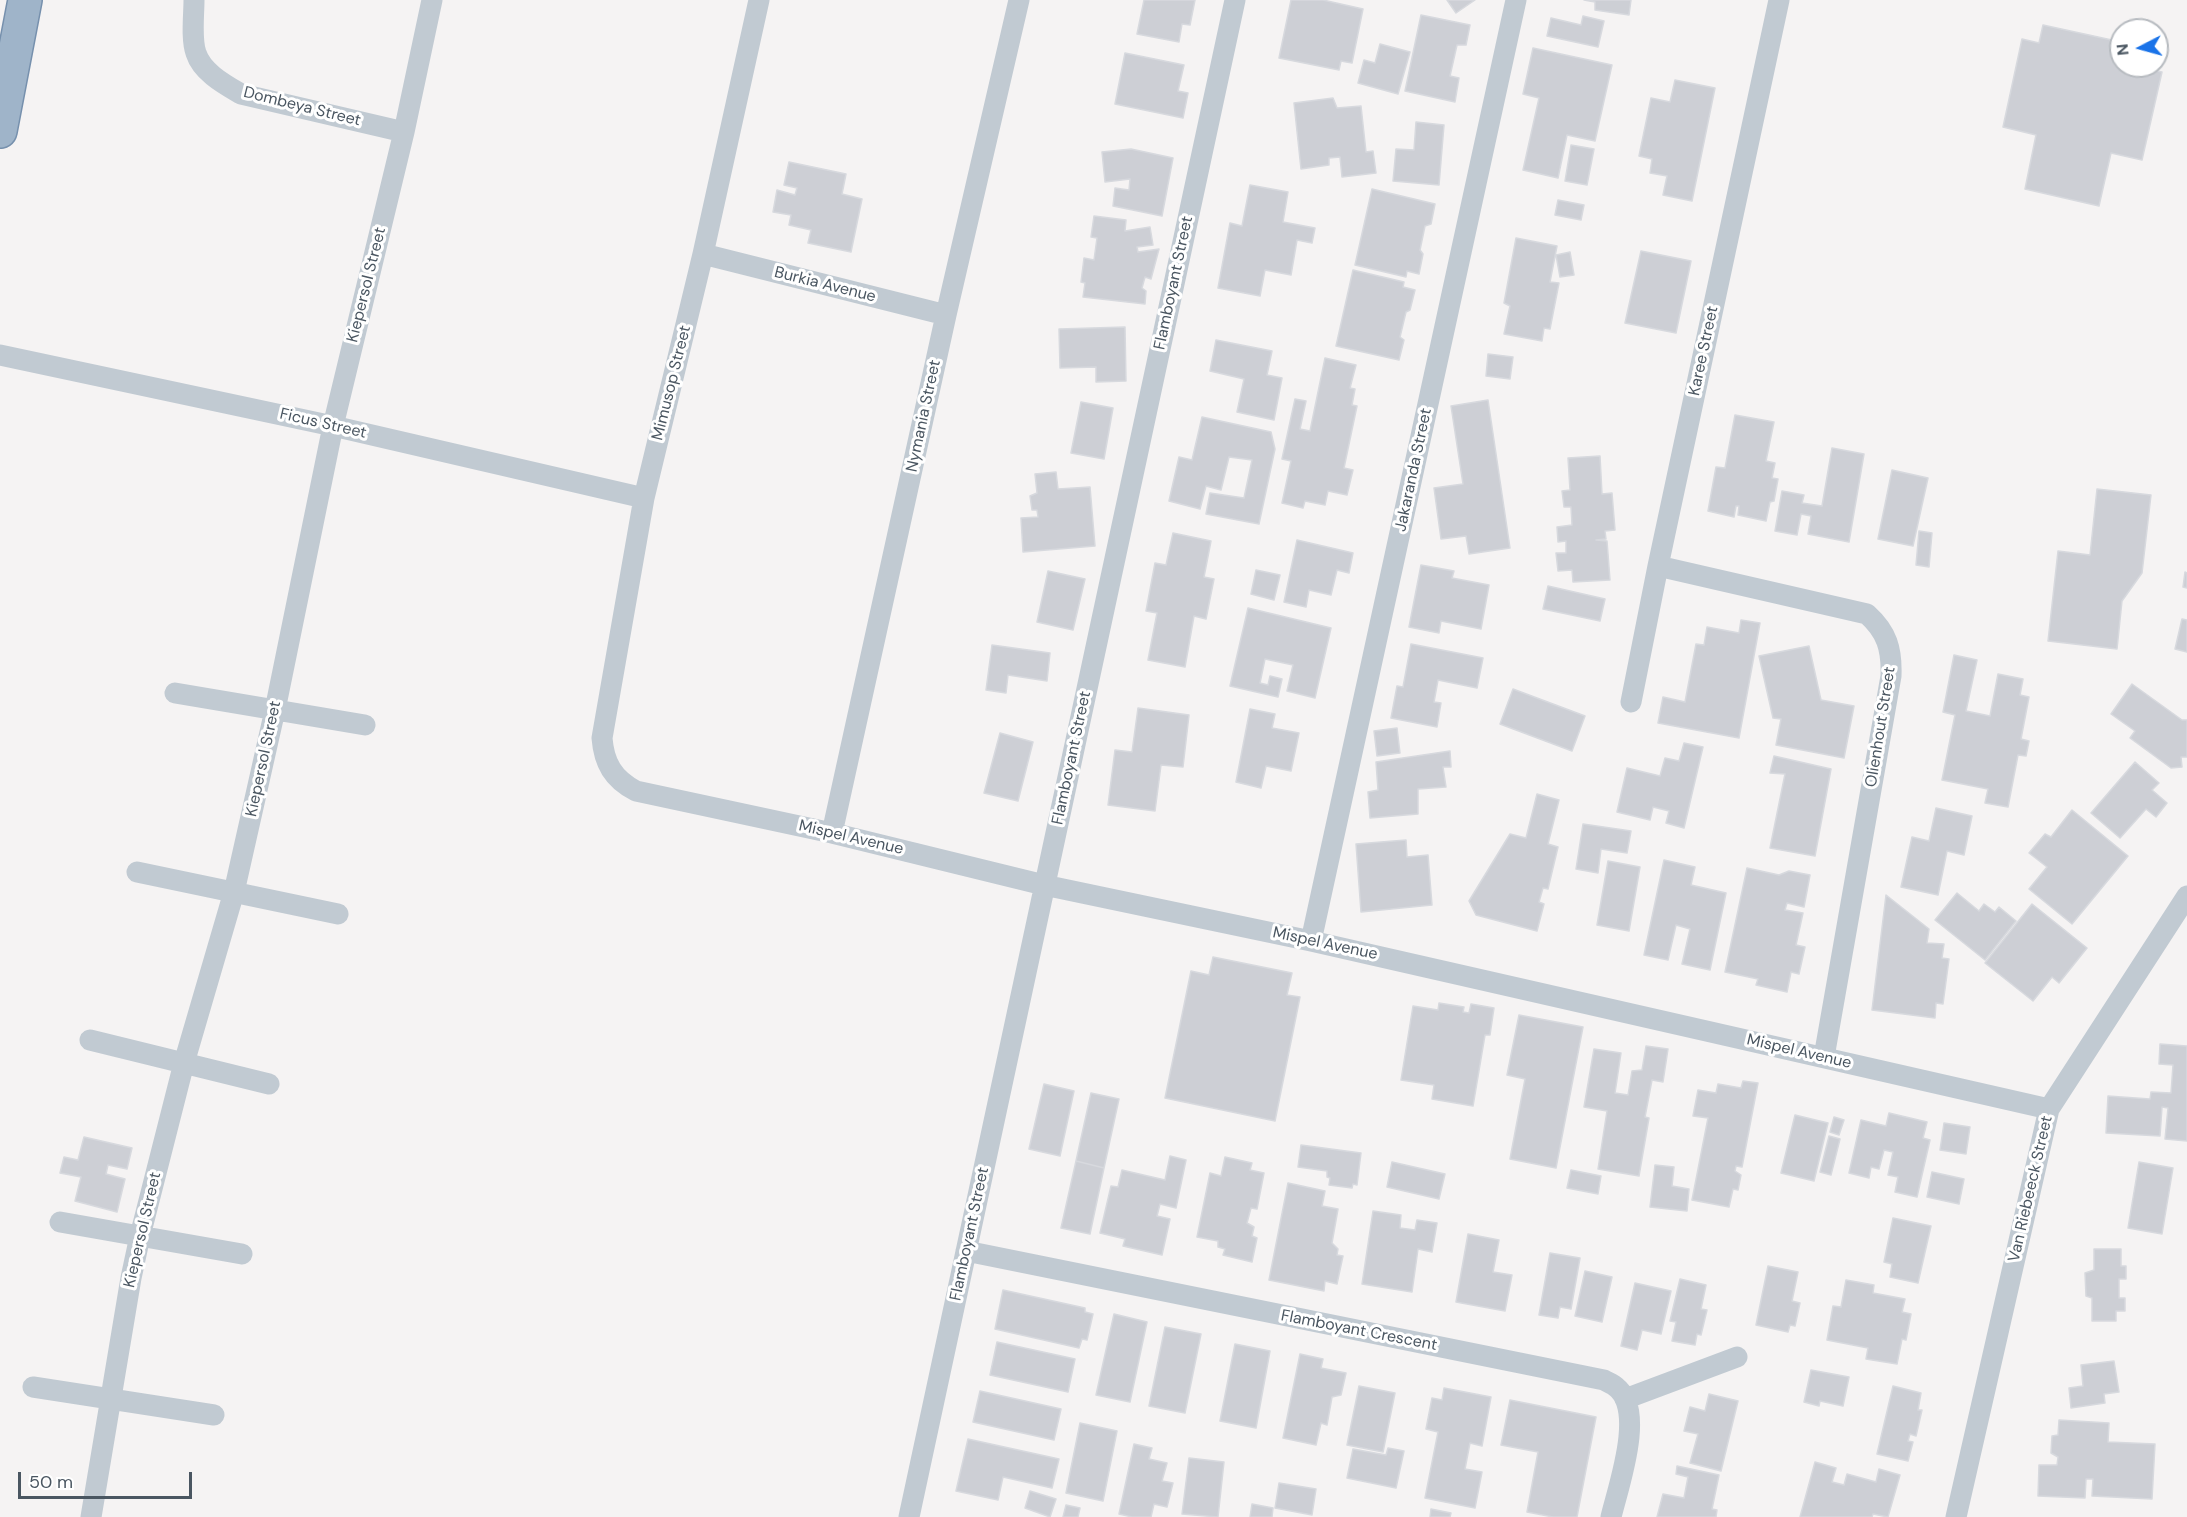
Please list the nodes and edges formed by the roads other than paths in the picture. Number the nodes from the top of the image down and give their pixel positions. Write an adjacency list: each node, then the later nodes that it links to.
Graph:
1 (25, 0): 9 (highway)
2 (194, 0): 10 (street, Dombeya Street)
3 (432, 0): 10 (street, Kiepersol Street)
4 (759, 0): 11 (street, Mimusop Street)
5 (1019, 0): 12 (street, Nymania Street)
6 (1235, 0): 24 (street, Flamboyant Street)
7 (1516, 0): 28 (street, Jakaranda Street)
8 (1779, 0): 16 (street, Karee Street)
9 (0, 131)
10 (404, 132): 14 (street, Kiepersol Street)
11 (703, 254): 12 (street, Burkia Avenue); 15 (street, Mimusop Street)
12 (946, 315): 22 (street, Nymania Street)
13 (0, 355): 14 (street, Ficus Street)
14 (333, 426): 15 (street, Ficus Street); 19 (street, Kiepersol Street)
15 (644, 498): 21 (street, Mimusop Street)
16 (1658, 566): 18 (street, Karee Street); 30 (street, Olienhout Street)
17 (175, 693): 19 (street)
18 (1631, 702)
19 (275, 710): 20 (street); 25 (street, Kiepersol Street)
20 (365, 725)
21 (610, 767): 22 (street, Mispel Avenue)
22 (832, 833): 24 (street, Mispel Avenue)
23 (137, 872): 25 (street)
24 (1044, 885): 28 (street, Mispel Avenue); 36 (street, Flamboyant Street)
25 (234, 892): 27 (street); 31 (street, Kiepersol Street)
26 (2187, 896): 33 (street, Van Riebeeck Street)
27 (338, 914)
28 (1311, 941): 30 (street, Mispel Avenue)
29 (90, 1040): 31 (street)
30 (1824, 1057): 33 (street, Mispel Avenue)
31 (184, 1063): 32 (street); 35 (street, Kiepersol Street)
32 (269, 1084)
33 (2049, 1109): 46 (street, Van Riebeeck Street)
34 (60, 1222): 35 (street)
35 (140, 1236): 37 (street); 40 (street, Kiepersol Street)
36 (966, 1251): 41 (street, Flamboyant Crescent); 44 (street, Flamboyant Street)
37 (242, 1254)
38 (1737, 1357): 41 (street)
39 (33, 1387): 40 (street)
40 (110, 1399): 42 (street); 43 (street, Kiepersol Street)
41 (1625, 1399): 45 (street)
42 (214, 1415)
43 (91, 1517)
44 (909, 1517)
45 (1611, 1517)
46 (1956, 1517)

